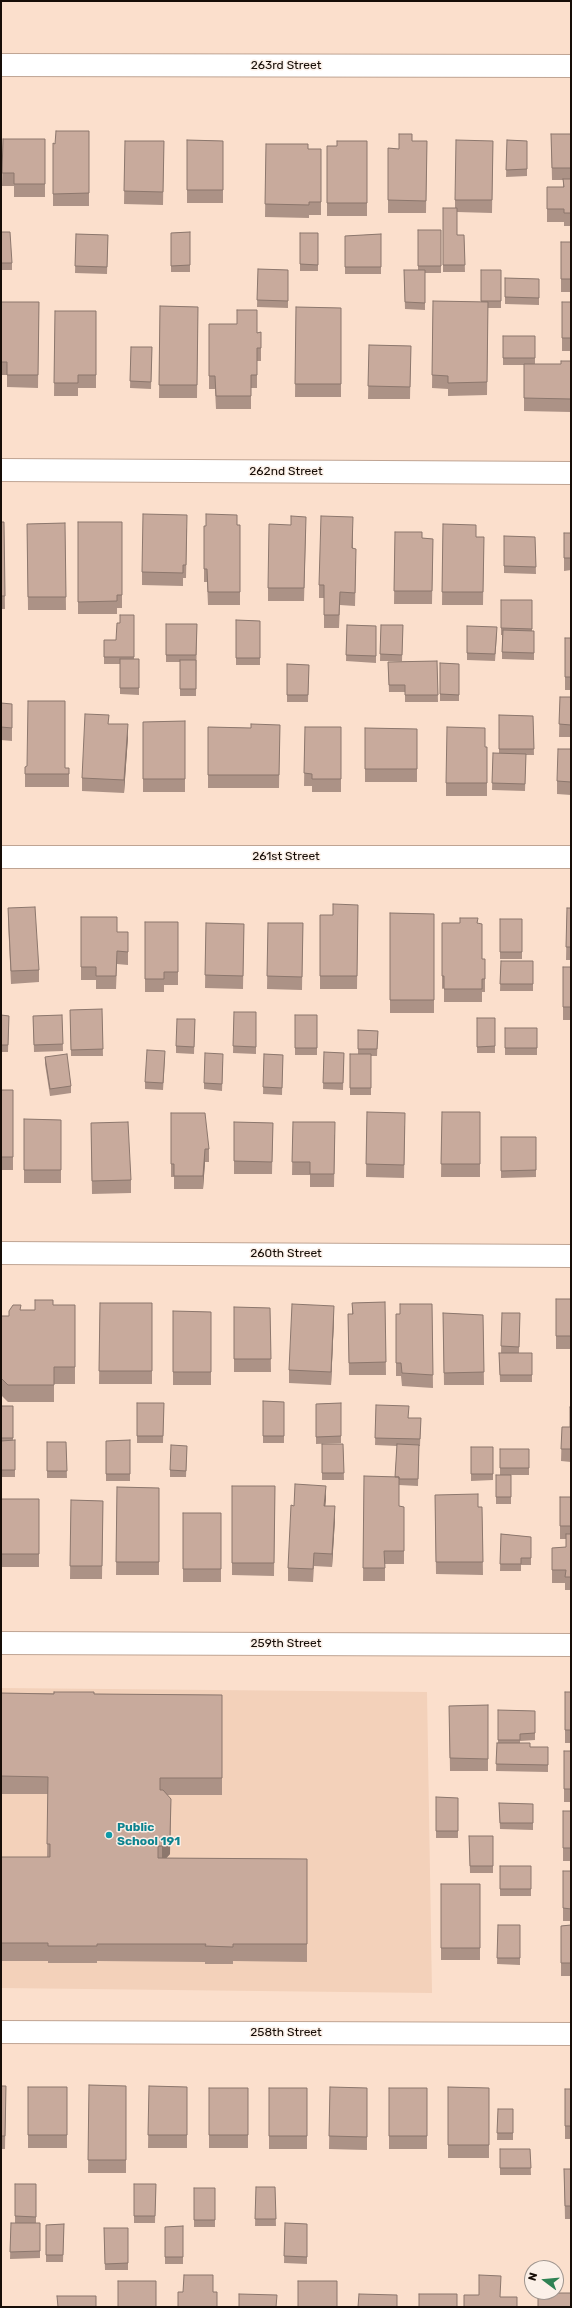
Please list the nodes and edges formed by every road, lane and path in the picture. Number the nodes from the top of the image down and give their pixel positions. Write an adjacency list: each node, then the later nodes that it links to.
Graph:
1 (1, 65): 2 (street, 263rd Street)
2 (571, 66)
3 (1, 470): 4 (street, 262nd Street)
4 (571, 473)
5 (1, 857): 6 (street, 261st Street)
6 (571, 857)
7 (1, 1253): 8 (street, 260th Street)
8 (571, 1256)
9 (1, 1643): 10 (street, 259th Street)
10 (571, 1645)
11 (1, 2032): 12 (street, 258th Street)
12 (571, 2034)

